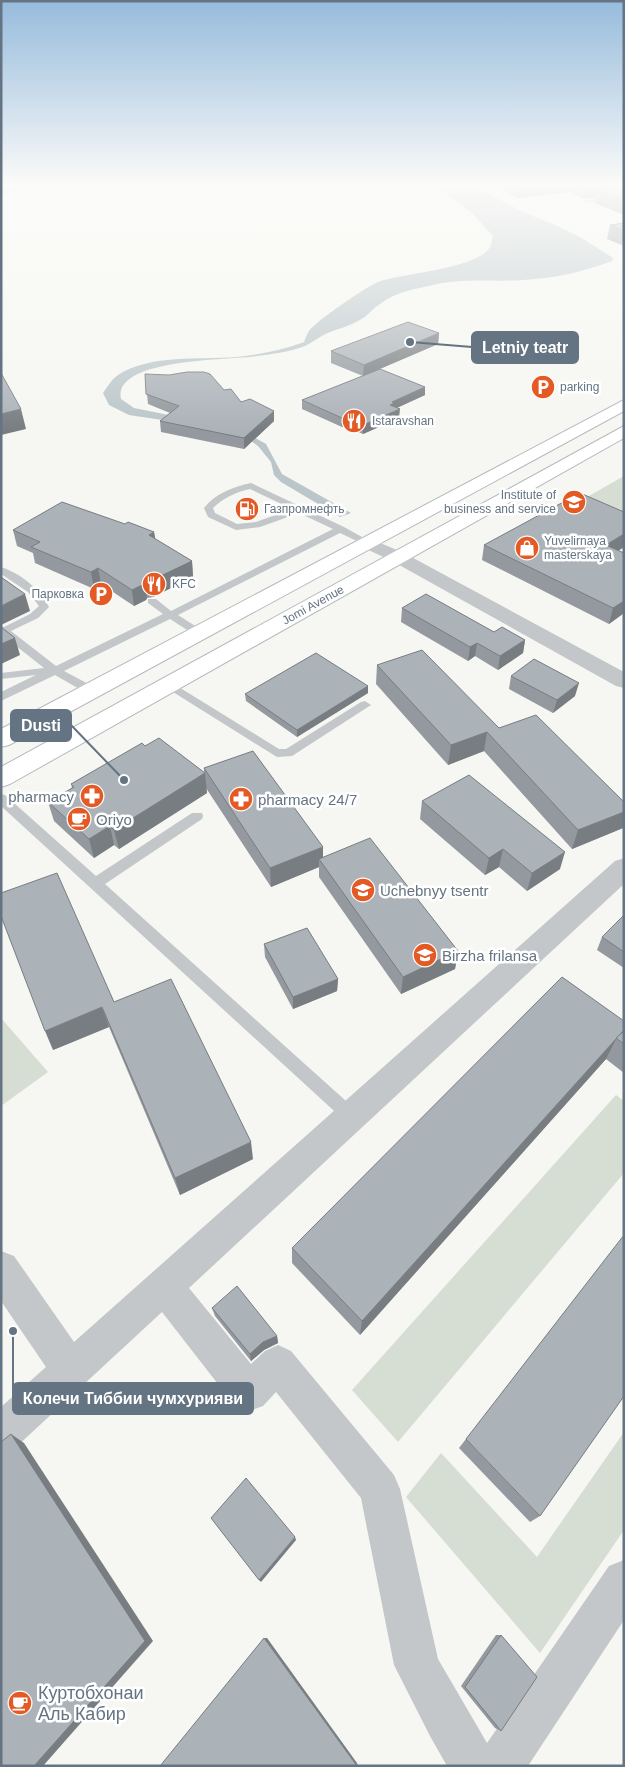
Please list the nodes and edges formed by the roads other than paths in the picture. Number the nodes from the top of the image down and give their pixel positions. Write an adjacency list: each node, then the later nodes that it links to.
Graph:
1 (624, 405): 5 (main road, Jomi Avenue)
2 (624, 431): 6 (main road, Jomi Avenue)
3 (300, 509): 3 (lane); 4 (lane)
4 (341, 529): 5 (lane); 9 (lane)
5 (366, 542): 6 (street); 11 (main road, Jomi Avenue)
6 (398, 557): 14 (street); 15 (main road, Jomi Avenue)
7 (1, 570): 10 (lane)
8 (152, 601): 9 (lane)
9 (170, 615): 11 (lane); 12 (lane)
10 (2, 630): 12 (lane)
11 (199, 633): 16 (main road, Jomi Avenue)
12 (54, 670): 13 (lane); 16 (lane); 17 (lane)
13 (1, 676)
14 (624, 681)
15 (169, 684): 18 (lane); 20 (main road, Jomi Avenue)
16 (92, 692): 19 (main road, Jomi Avenue)
17 (1, 697)
18 (365, 705)
19 (1, 739)
20 (1, 778)
21 (1, 798): 24 (lane)
22 (197, 816): 24 (lane)
23 (624, 868): 25 (street)
24 (94, 884): 25 (lane)
25 (350, 1115): 27 (street)
26 (1, 1269): 28 (street)
27 (164, 1286): 28 (street); 31 (street)
28 (71, 1372): 29 (street)
29 (1, 1434)
30 (624, 1581): 32 (street)
31 (474, 1766)
32 (500, 1766)

